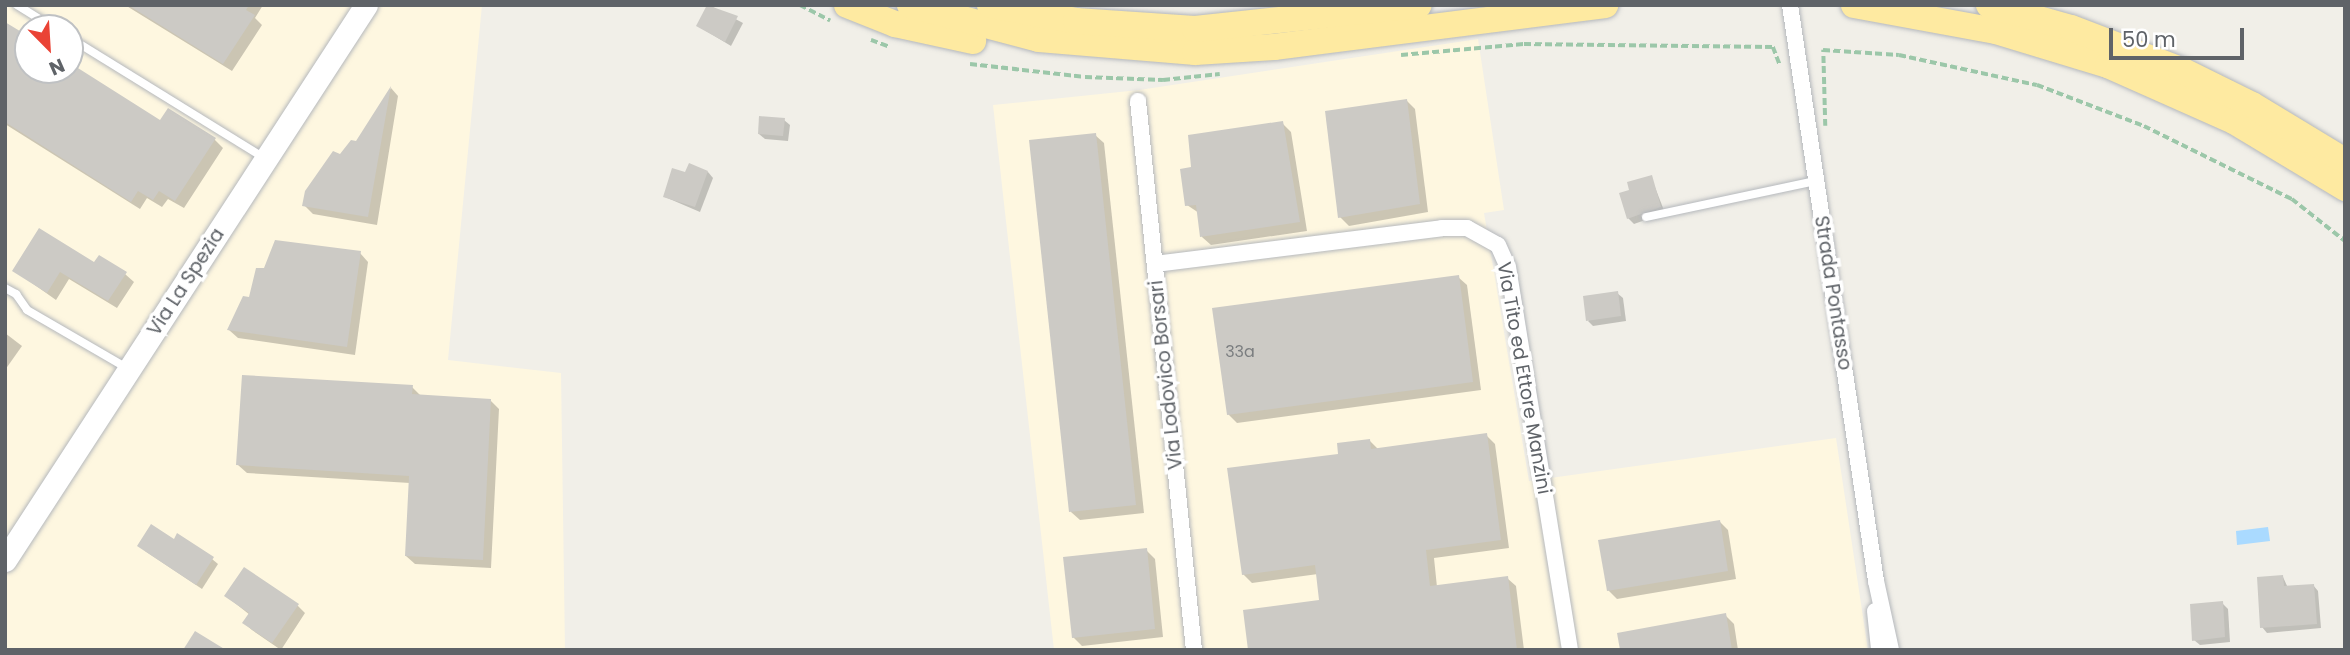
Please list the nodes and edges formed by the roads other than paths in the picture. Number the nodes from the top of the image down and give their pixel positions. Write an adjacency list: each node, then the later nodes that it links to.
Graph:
1 (366, 5): 14 (main road, Via La Spezia)
2 (909, 5): 11 (highway)
3 (990, 5): 11 (highway)
4 (1079, 5): 11 (highway)
5 (1419, 5): 11 (highway)
6 (1605, 5): 11 (highway)
7 (1790, 5): 16 (street, Strada Pontasso)
8 (1854, 5): 17 (highway)
9 (1989, 5): 15 (highway)
10 (841, 14): 11 (highway)
11 (1215, 40)
12 (84, 47): 14 (lane)
13 (1138, 101): 19 (street, Via Lodovico Borsari)
14 (266, 159): 21 (main road, Via La Spezia)
15 (2345, 161)
16 (1816, 181): 18 (lane); 23 (street, Strada Pontasso)
17 (2345, 188)
18 (1646, 217)
19 (1155, 264): 24 (street, Via Lodovico Borsari); 25 (street, Via Tito ed Ettore Manzini)
20 (5, 288): 21 (lane)
21 (129, 370): 22 (main road, Via La Spezia)
22 (5, 560)
23 (1888, 649)
24 (1194, 650)
25 (1570, 650)

